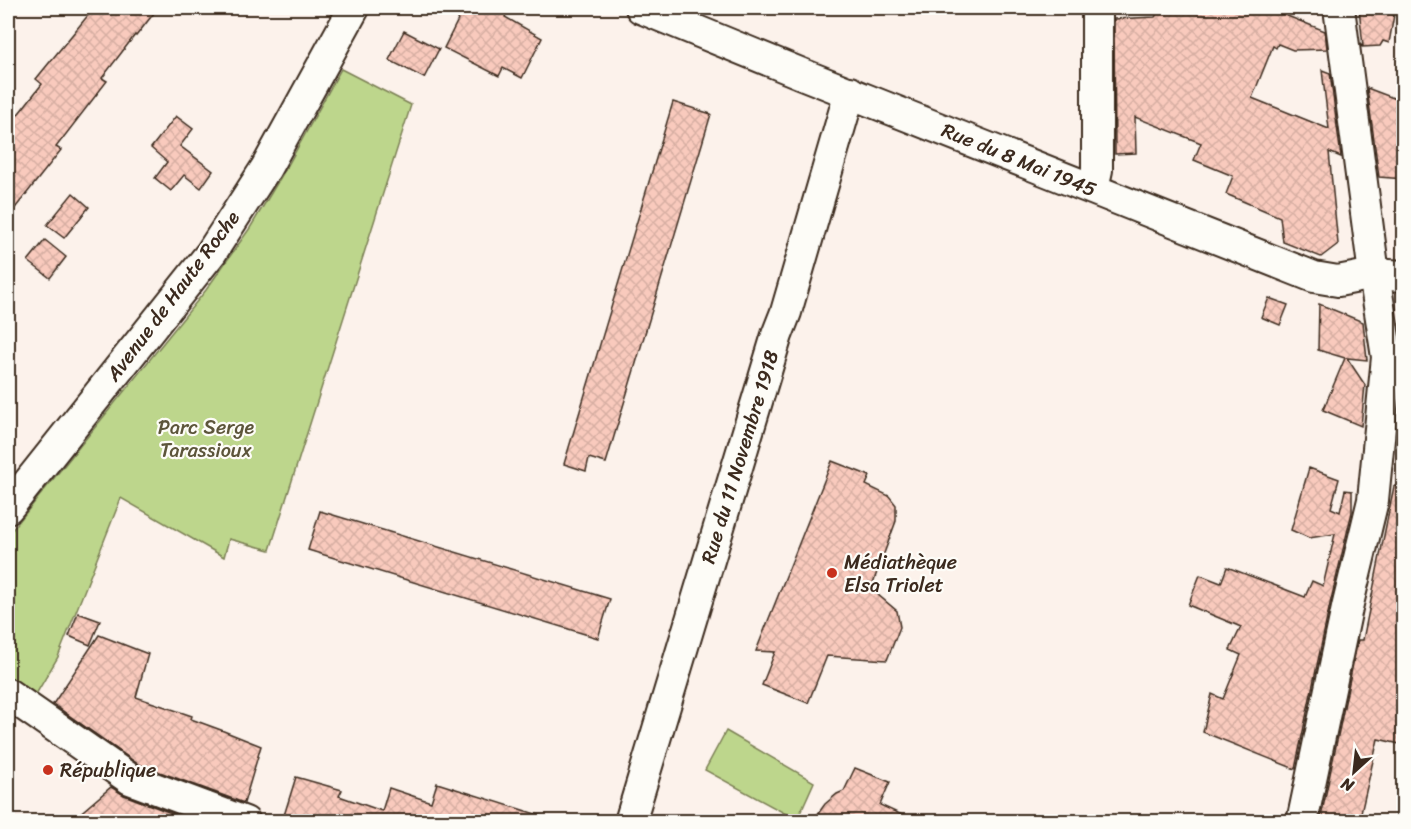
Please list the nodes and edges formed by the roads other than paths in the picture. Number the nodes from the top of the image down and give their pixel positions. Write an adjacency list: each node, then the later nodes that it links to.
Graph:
1 (354, 8): 9 (street, Avenue de Haute Roche)
2 (641, 8): 5 (street, Rue du 8 Mai 1945)
3 (1097, 8): 6 (street)
4 (1340, 8): 7 (street)
5 (850, 92): 6 (street, Rue du 8 Mai 1945); 12 (street, Rue du 11 Novembre 1918)
6 (1093, 188): 7 (street, Rue du 8 Mai 1945)
7 (1374, 274): 8 (street, Rue du 8 Mai 1945); 13 (street)
8 (1404, 276)
9 (8, 508)
10 (8, 694): 11 (street)
11 (245, 822)
12 (630, 822)
13 (1302, 822)

